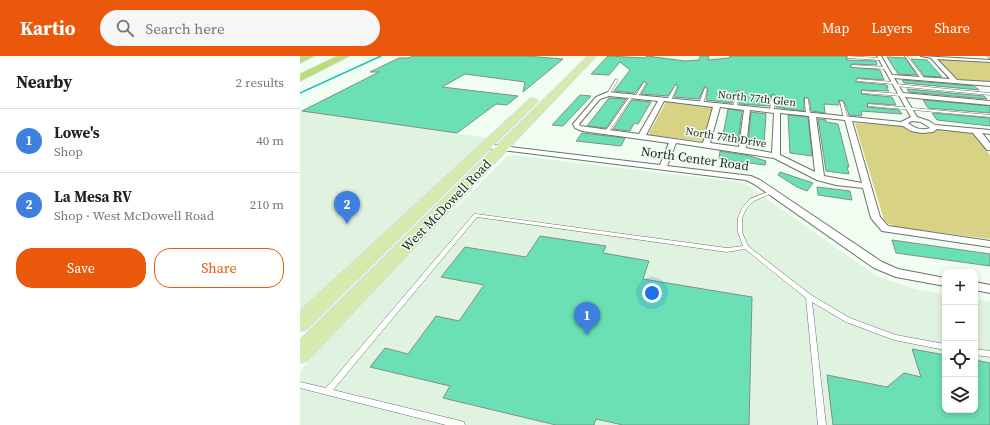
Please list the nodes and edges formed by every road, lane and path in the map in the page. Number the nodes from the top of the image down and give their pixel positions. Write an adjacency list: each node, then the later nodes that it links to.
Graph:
1 (310, 56): 15 (highway)
2 (329, 56): 20 (highway)
3 (345, 56): 22 (highway); 25 (highway)
4 (580, 56): 17 (main road)
5 (586, 56): 18 (main road)
6 (592, 56): 18 (main road, West McDowell Road)
7 (906, 56): 26 (lane)
8 (923, 56): 11 (street)
9 (988, 56): 16 (lane)
10 (848, 57): 13 (lane)
11 (933, 57): 12 (street); 29 (street)
12 (942, 57): 14 (street)
13 (880, 58): 21 (street)
14 (967, 58): 16 (street)
15 (300, 60)
16 (990, 60)
17 (572, 64)
18 (583, 65): 23 (main road, West McDowell Road)
19 (852, 66): 21 (lane)
20 (300, 68)
21 (886, 68): 24 (street)
22 (300, 74)
23 (572, 76): 33 (main road); 68 (main road, West McDowell Road)
24 (890, 76): 26 (street); 31 (street)
25 (300, 78)
26 (923, 79): 29 (street)
27 (617, 80): 38 (lane)
28 (858, 80): 31 (lane)
29 (955, 81): 32 (street)
30 (645, 83): 42 (lane)
31 (895, 84): 39 (lane); 40 (street)
32 (990, 84)
33 (549, 86)
34 (676, 86): 45 (lane)
35 (706, 89): 48 (lane)
36 (738, 92): 51 (lane)
37 (863, 92): 40 (lane)
38 (608, 94): 42 (street, North 77th Glen); 62 (street, North 77th Drive)
39 (990, 94)
40 (902, 95): 47 (street); 53 (street)
41 (538, 96): 67 (main road, West McDowell Road)
42 (634, 96): 45 (street, North 77th Glen); 62 (lane)
43 (772, 96): 54 (lane)
44 (806, 99): 55 (lane)
45 (665, 100): 48 (street, North 77th Glen); 64 (street)
46 (841, 102): 57 (lane)
47 (990, 103)
48 (701, 104): 49 (street, North 77th Glen)
49 (717, 105): 51 (street, North 77th Glen); 66 (street)
50 (869, 105): 53 (lane)
51 (735, 107): 52 (street, North 77th Glen)
52 (747, 108): 54 (street, North 77th Glen); 70 (street)
53 (910, 108): 56 (lane); 58 (street)
54 (774, 111): 55 (street, North 77th Glen); 71 (street)
55 (810, 115): 57 (street, North 77th Glen); 73 (street)
56 (990, 116)
57 (847, 119): 59 (street, North 77th Glen); 74 (street)
58 (915, 119): 59 (street); 60 (street)
59 (905, 124): 60 (street, North 77th Glen)
60 (934, 126): 61 (street)
61 (975, 130): 63 (street); 69 (street)
62 (607, 132): 64 (street, North 77th Drive)
63 (990, 132)
64 (642, 136): 65 (street, North 77th Drive)
65 (674, 140): 66 (street, North 77th Drive); 72 (street)
66 (706, 144): 70 (street, North 77th Drive)
67 (486, 146): 68 (street, North Center Road); 82 (main road, West McDowell Road)
68 (502, 148): 72 (street, North Center Road); 85 (main road, West McDowell Road)
69 (990, 148)
70 (742, 149): 71 (street, North 77th Drive)
71 (776, 156): 73 (street, North 77th Drive)
72 (663, 168): 75 (street, North Center Road)
73 (820, 178): 74 (street, North 77th Drive)
74 (866, 186): 76 (street)
75 (772, 192): 77 (lane); 78 (street, North Center Road)
76 (990, 244)
77 (746, 247): 81 (lane); 88 (lane)
78 (942, 281)
79 (978, 287): 80 (street)
80 (990, 289)
81 (809, 297): 83 (lane); 90 (lane)
82 (300, 323)
83 (942, 346)
84 (978, 352): 86 (lane)
85 (300, 354)
86 (990, 354)
87 (300, 386): 88 (lane)
88 (326, 392): 89 (lane)
89 (461, 425)
90 (822, 425)

